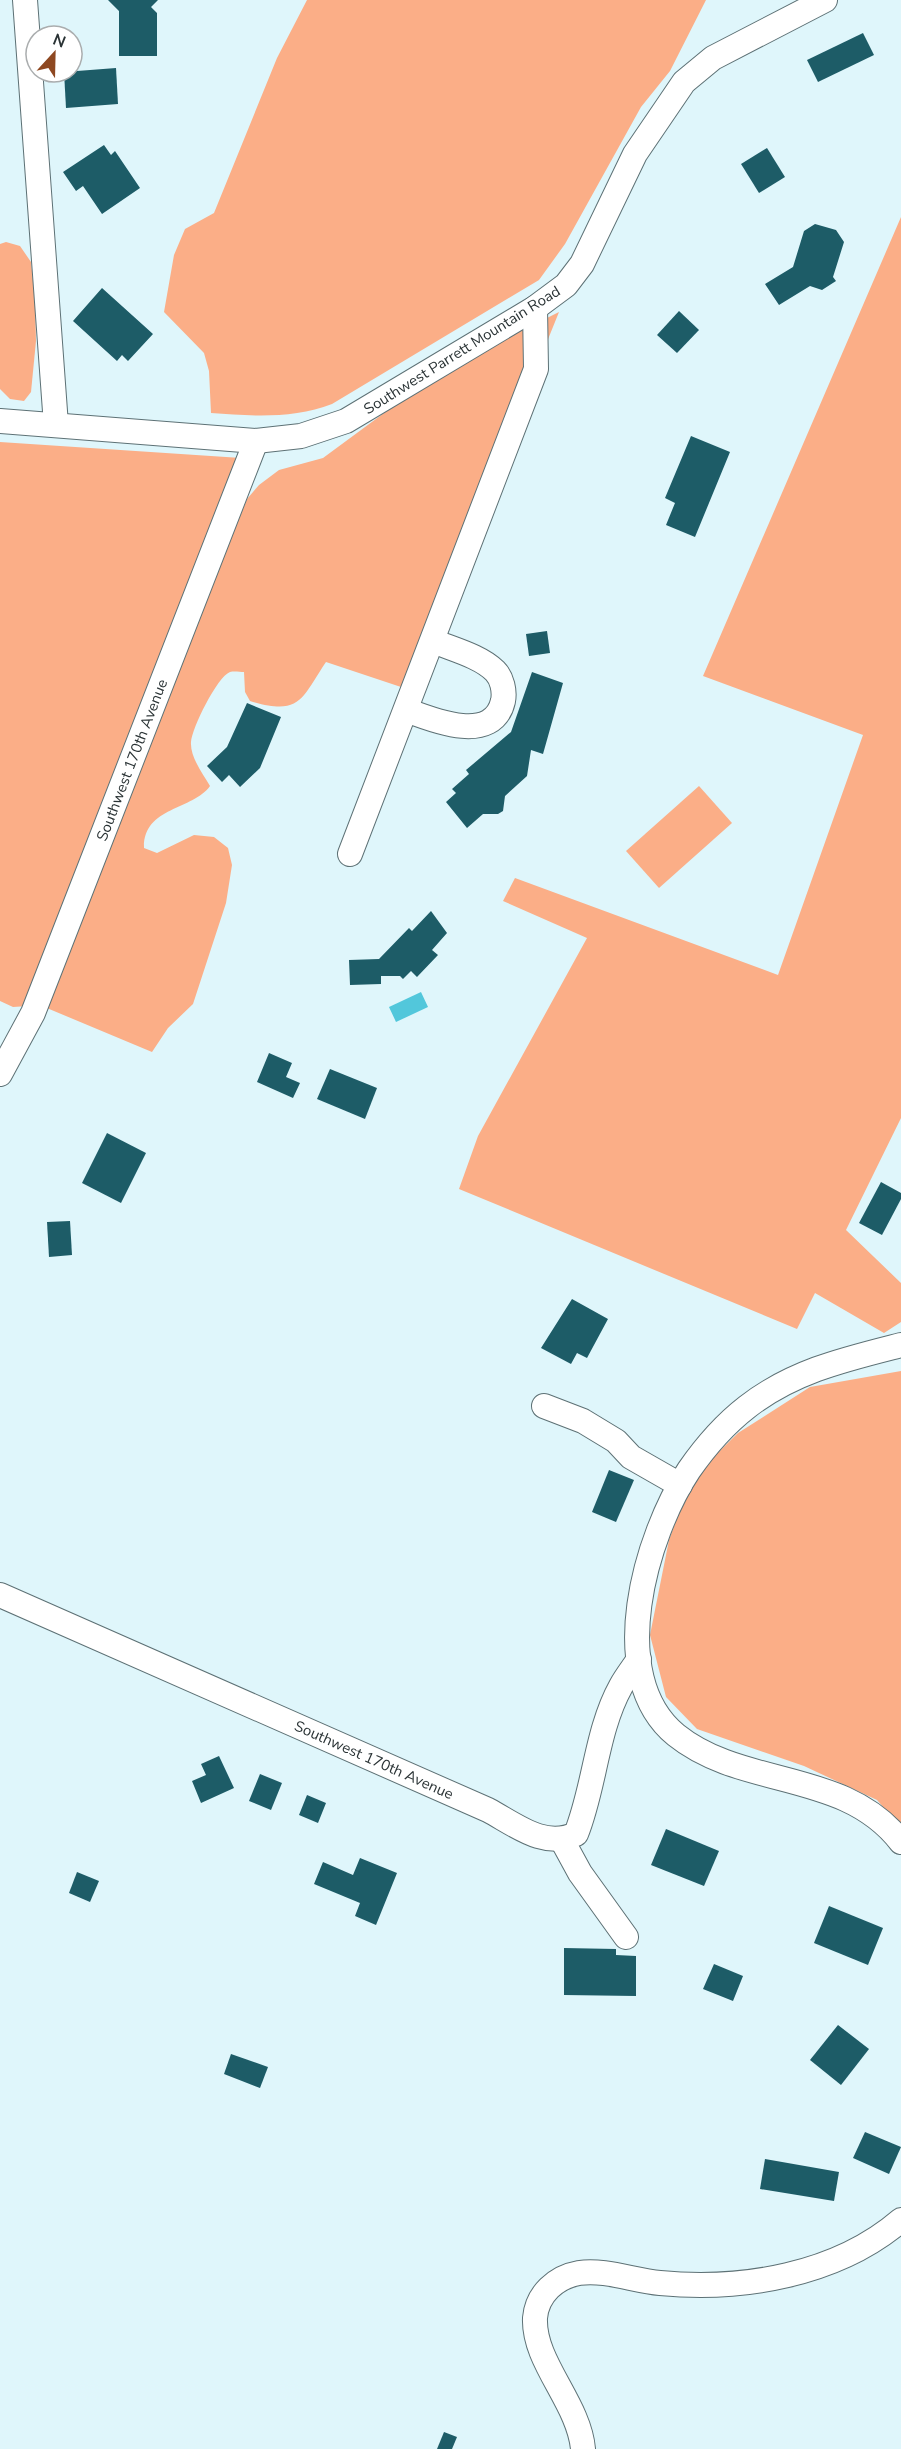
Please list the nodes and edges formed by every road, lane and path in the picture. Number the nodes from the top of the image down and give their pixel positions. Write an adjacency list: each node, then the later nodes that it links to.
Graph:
1 (25, 0): 5 (street)
2 (825, 0): 3 (street, Southwest Parrett Mountain Road)
3 (535, 308): 6 (street, Southwest Parrett Mountain Road); 7 (street)
4 (0, 421): 5 (street, Southwest Parrett Mountain Road)
5 (56, 425): 6 (street, Southwest Parrett Mountain Road)
6 (256, 441): 10 (street, Southwest 170th Avenue)
7 (433, 641): 8 (street); 8 (street)
8 (406, 710): 9 (street)
9 (350, 854)
10 (0, 1074)
11 (901, 1345): 13 (street)
12 (544, 1407): 13 (street)
13 (680, 1485): 15 (street)
14 (0, 1595): 16 (street, Southwest 170th Avenue)
15 (639, 1659): 16 (street); 17 (street)
16 (562, 1840): 18 (street)
17 (901, 1842)
18 (627, 1937)
19 (901, 2220): 20 (street)
20 (583, 2449)

